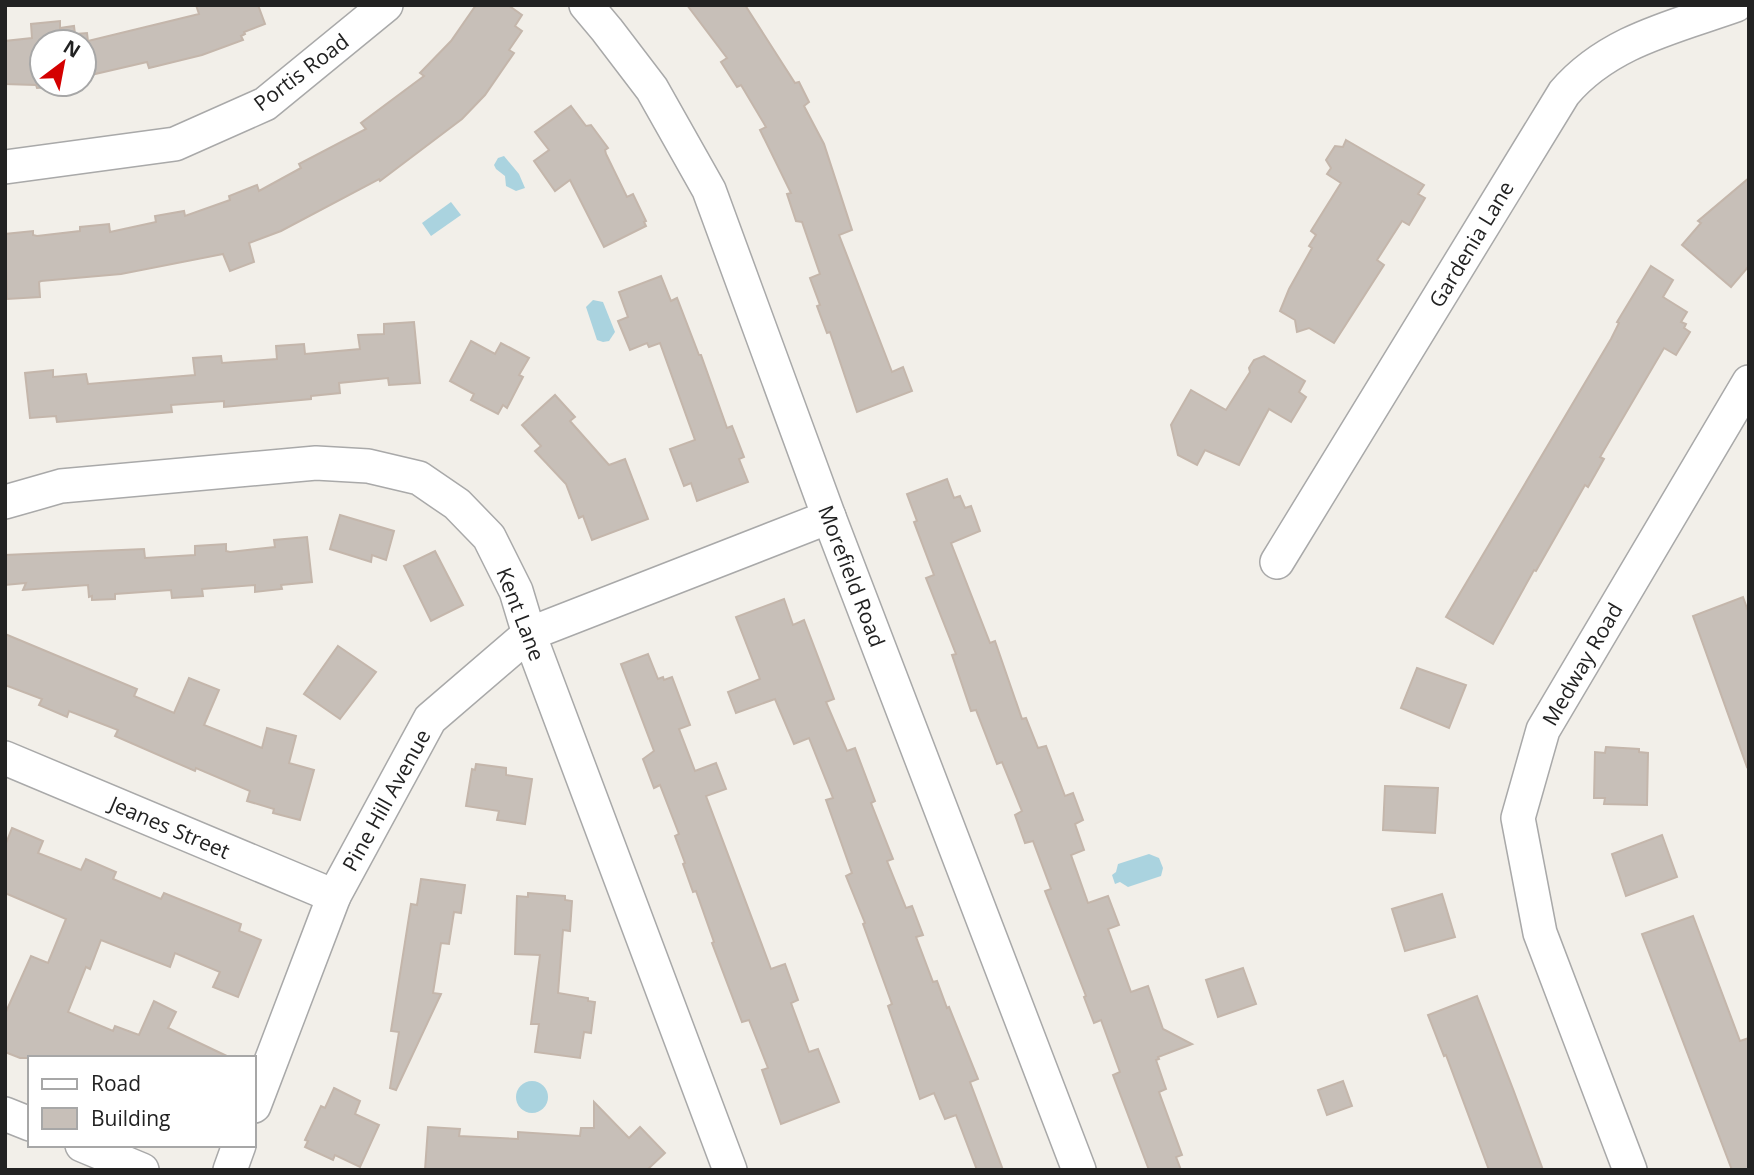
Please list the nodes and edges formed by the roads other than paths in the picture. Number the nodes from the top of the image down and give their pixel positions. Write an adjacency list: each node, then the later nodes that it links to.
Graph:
1 (386, 5): 4 (street, Portis Road)
2 (586, 5): 7 (street, Morefield Road)
3 (1736, 5): 8 (street, Gardenia Lane)
4 (5, 167)
5 (1747, 389): 21 (street, Medway Road)
6 (5, 502): 9 (street, Kent Lane)
7 (830, 517): 9 (street, Pine Hill Avenue); 20 (street, Morefield Road)
8 (1277, 562)
9 (529, 634): 11 (street, Pine Hill Avenue); 19 (street, Kent Lane)
10 (5, 758): 11 (street, Jeanes Street)
11 (334, 896): 12 (street, Pine Hill Avenue)
12 (256, 1101)
13 (5, 1114): 14 (street)
14 (28, 1123)
15 (87, 1147): 17 (street)
16 (238, 1147): 18 (street)
17 (142, 1170)
18 (230, 1170)
19 (730, 1170)
20 (1079, 1170)
21 (1630, 1170)

